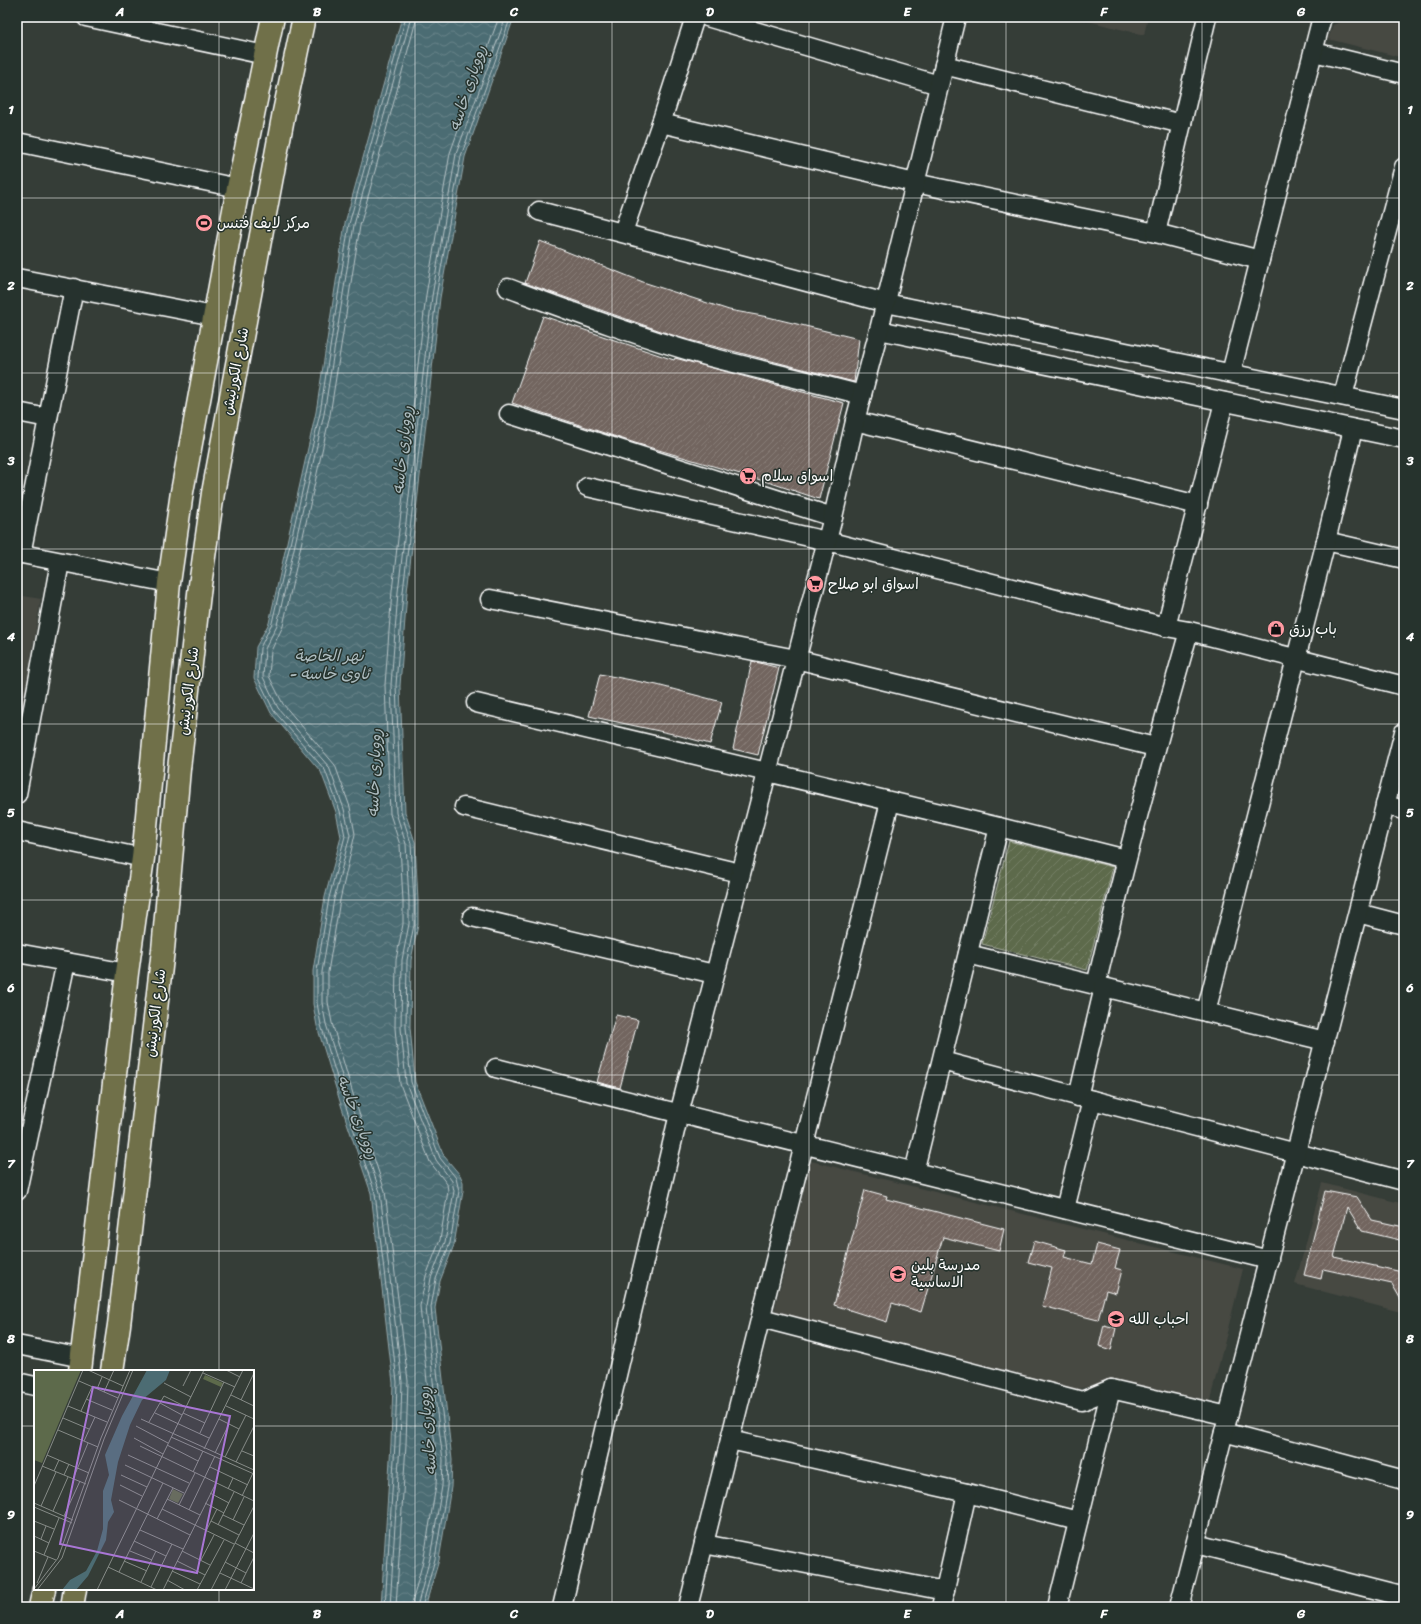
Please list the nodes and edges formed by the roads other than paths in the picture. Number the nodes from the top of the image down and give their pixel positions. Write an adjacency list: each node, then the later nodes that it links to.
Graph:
1 (86, 17): 9 (street)
2 (273, 17): 11 (main road, شارع الكورنيش)
3 (304, 17): 87 (main road, شارع الكورنيش)
4 (695, 17): 15 (street)
5 (707, 17): 14 (street)
6 (956, 17): 12 (street)
7 (1207, 17): 16 (street)
8 (1322, 17): 10 (street)
9 (120, 20): 11 (street)
10 (1314, 52): 13 (street); 24 (street)
11 (266, 55): 20 (main road, شارع الكورنيش)
12 (944, 65): 14 (street); 16 (street)
13 (1404, 74)
14 (939, 85): 19 (street)
15 (661, 123): 19 (street); 22 (street)
16 (1182, 124): 23 (street)
17 (17, 142): 20 (street)
18 (1404, 167): 33 (street)
19 (915, 183): 23 (street); 28 (street)
20 (238, 188): 29 (main road, شارع الكورنيش)
21 (539, 211): 22 (street)
22 (623, 232): 28 (street)
23 (1156, 233): 24 (street)
24 (1260, 260): 31 (street)
25 (17, 278): 26 (street)
26 (74, 288): 29 (street); 38 (street)
27 (508, 288): 32 (street)
28 (886, 302): 30 (street); 31 (street)
29 (214, 316): 50 (main road, شارع الكورنيش)
30 (879, 330): 32 (street); 34 (street)
31 (1231, 373): 33 (street)
32 (862, 395): 39 (street)
33 (1343, 396): 35 (street)
34 (1224, 402): 40 (street); 43 (street)
35 (1404, 409)
36 (17, 412): 38 (street)
37 (509, 414): 44 (street)
38 (48, 418): 47 (street)
39 (855, 421): 43 (street); 44 (street)
40 (1352, 429): 41 (street); 46 (street)
41 (1404, 440)
42 (587, 487): 45 (street)
43 (1198, 505): 52 (street)
44 (833, 517): 45 (street)
45 (827, 541): 52 (street); 54 (street)
46 (1326, 541): 48 (street); 55 (street)
47 (19, 554): 49 (street)
48 (1404, 559)
49 (60, 562): 50 (street); 61 (street)
50 (169, 583): 68 (main road, شارع الكورنيش)
51 (490, 598): 54 (street)
52 (1166, 627): 53 (street)
53 (1189, 632): 55 (street); 59 (street)
54 (796, 659): 59 (street); 60 (street)
55 (1296, 659): 56 (street); 80 (street)
56 (1404, 686)
57 (476, 703): 60 (street)
58 (1404, 732): 63 (street)
59 (1155, 748): 69 (street)
60 (767, 772): 62 (street); 70 (street)
61 (17, 794)
62 (890, 802): 66 (street); 88 (street)
63 (1385, 805): 65 (street); 71 (street)
64 (464, 807): 70 (street)
65 (1404, 810)
66 (999, 827): 69 (street); 75 (street)
67 (17, 832): 68 (street)
68 (143, 858): 77 (main road, شارع الكورنيش)
69 (1126, 859): 79 (street)
70 (740, 873): 78 (street)
71 (1358, 912): 73 (street); 81 (street)
72 (472, 917): 78 (street)
73 (1404, 925)
74 (17, 953): 76 (street)
75 (968, 954): 79 (street); 82 (street)
76 (66, 962): 77 (street); 92 (street)
77 (127, 973): 86 (main road, شارع الكورنيش)
78 (714, 974): 85 (street)
79 (1100, 986): 80 (street); 84 (street)
80 (1206, 1012): 81 (street)
81 (1325, 1041): 89 (street)
82 (942, 1061): 84 (street); 90 (street)
83 (496, 1068): 85 (street)
84 (1085, 1098): 89 (street); 93 (street)
85 (679, 1114): 88 (street); 115 (street)
86 (108, 1132): 87 (main road); 97 (main road, شارع الكورنيش)
87 (141, 1134): 98 (main road, شارع الكورنيش)
88 (804, 1144): 90 (street); 95 (street)
89 (1296, 1154): 91 (street); 94 (street)
90 (914, 1172): 93 (street)
91 (1404, 1181)
92 (17, 1191)
93 (1065, 1209): 94 (street)
94 (1268, 1260): 102 (street)
95 (760, 1318): 101 (street); 103 (street)
96 (17, 1345): 97 (street, شارع الكورنيش)
97 (81, 1365)
98 (112, 1370)
99 (17, 1382): 100 (street)
100 (34, 1386)
101 (1111, 1389): 102 (street); 106 (street)
102 (1226, 1424): 104 (street); 108 (street)
103 (730, 1440): 105 (street); 107 (street)
104 (1404, 1480)
105 (967, 1493): 106 (street); 111 (street)
106 (1078, 1521): 117 (street)
107 (704, 1544): 111 (street); 116 (street)
108 (1196, 1544): 112 (street); 118 (street)
109 (44, 1590): 113 (main road)
110 (75, 1590): 114 (main road)
111 (943, 1599)
112 (1401, 1600)
113 (40, 1607)
114 (72, 1607)
115 (562, 1607)
116 (688, 1607)
117 (1057, 1607)
118 (1179, 1607)

